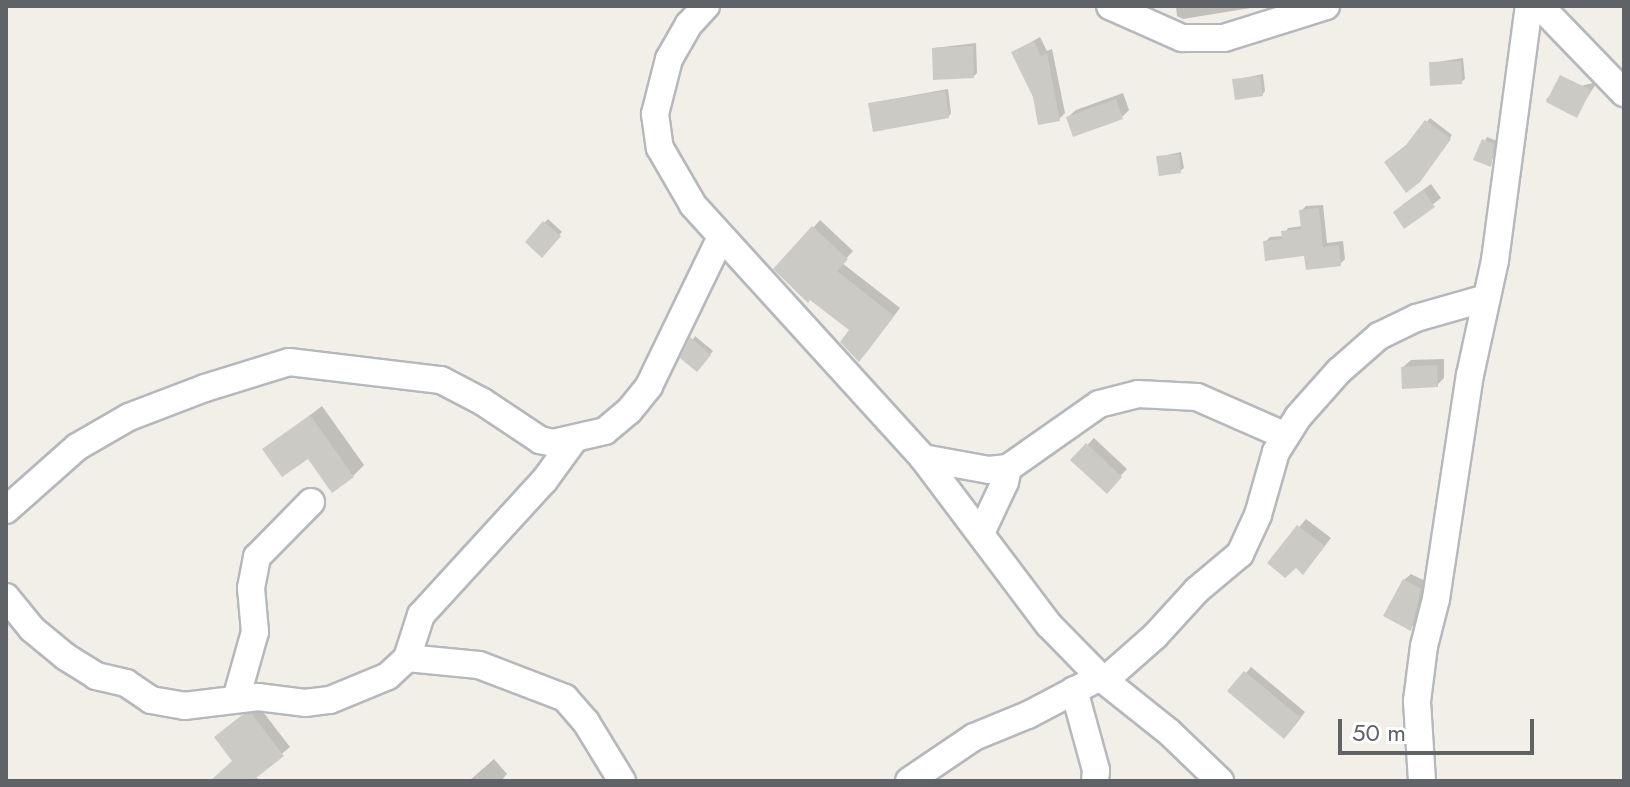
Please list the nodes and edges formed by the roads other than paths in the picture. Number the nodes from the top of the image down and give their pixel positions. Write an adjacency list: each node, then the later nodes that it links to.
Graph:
1 (706, 6): 8 (street)
2 (1110, 6): 3 (street)
3 (1326, 6)
4 (1529, 6): 9 (street)
5 (1540, 6): 6 (street)
6 (1566, 18): 7 (street)
7 (1624, 93)
8 (721, 237): 11 (street); 12 (street)
9 (1486, 298): 10 (street); 26 (street)
10 (1286, 436): 13 (street); 19 (street)
11 (573, 441): 15 (street); 18 (street)
12 (923, 458): 13 (street); 16 (street)
13 (1008, 468): 16 (street)
14 (311, 502): 21 (street)
15 (6, 510)
16 (981, 533): 19 (street)
17 (6, 597): 21 (street)
18 (407, 658): 21 (street); 22 (street)
19 (1102, 679): 20 (street); 25 (street)
20 (1074, 690): 23 (street); 24 (street)
21 (236, 699)
22 (622, 781)
23 (909, 781)
24 (1095, 781)
25 (1220, 781)
26 (1422, 781)

